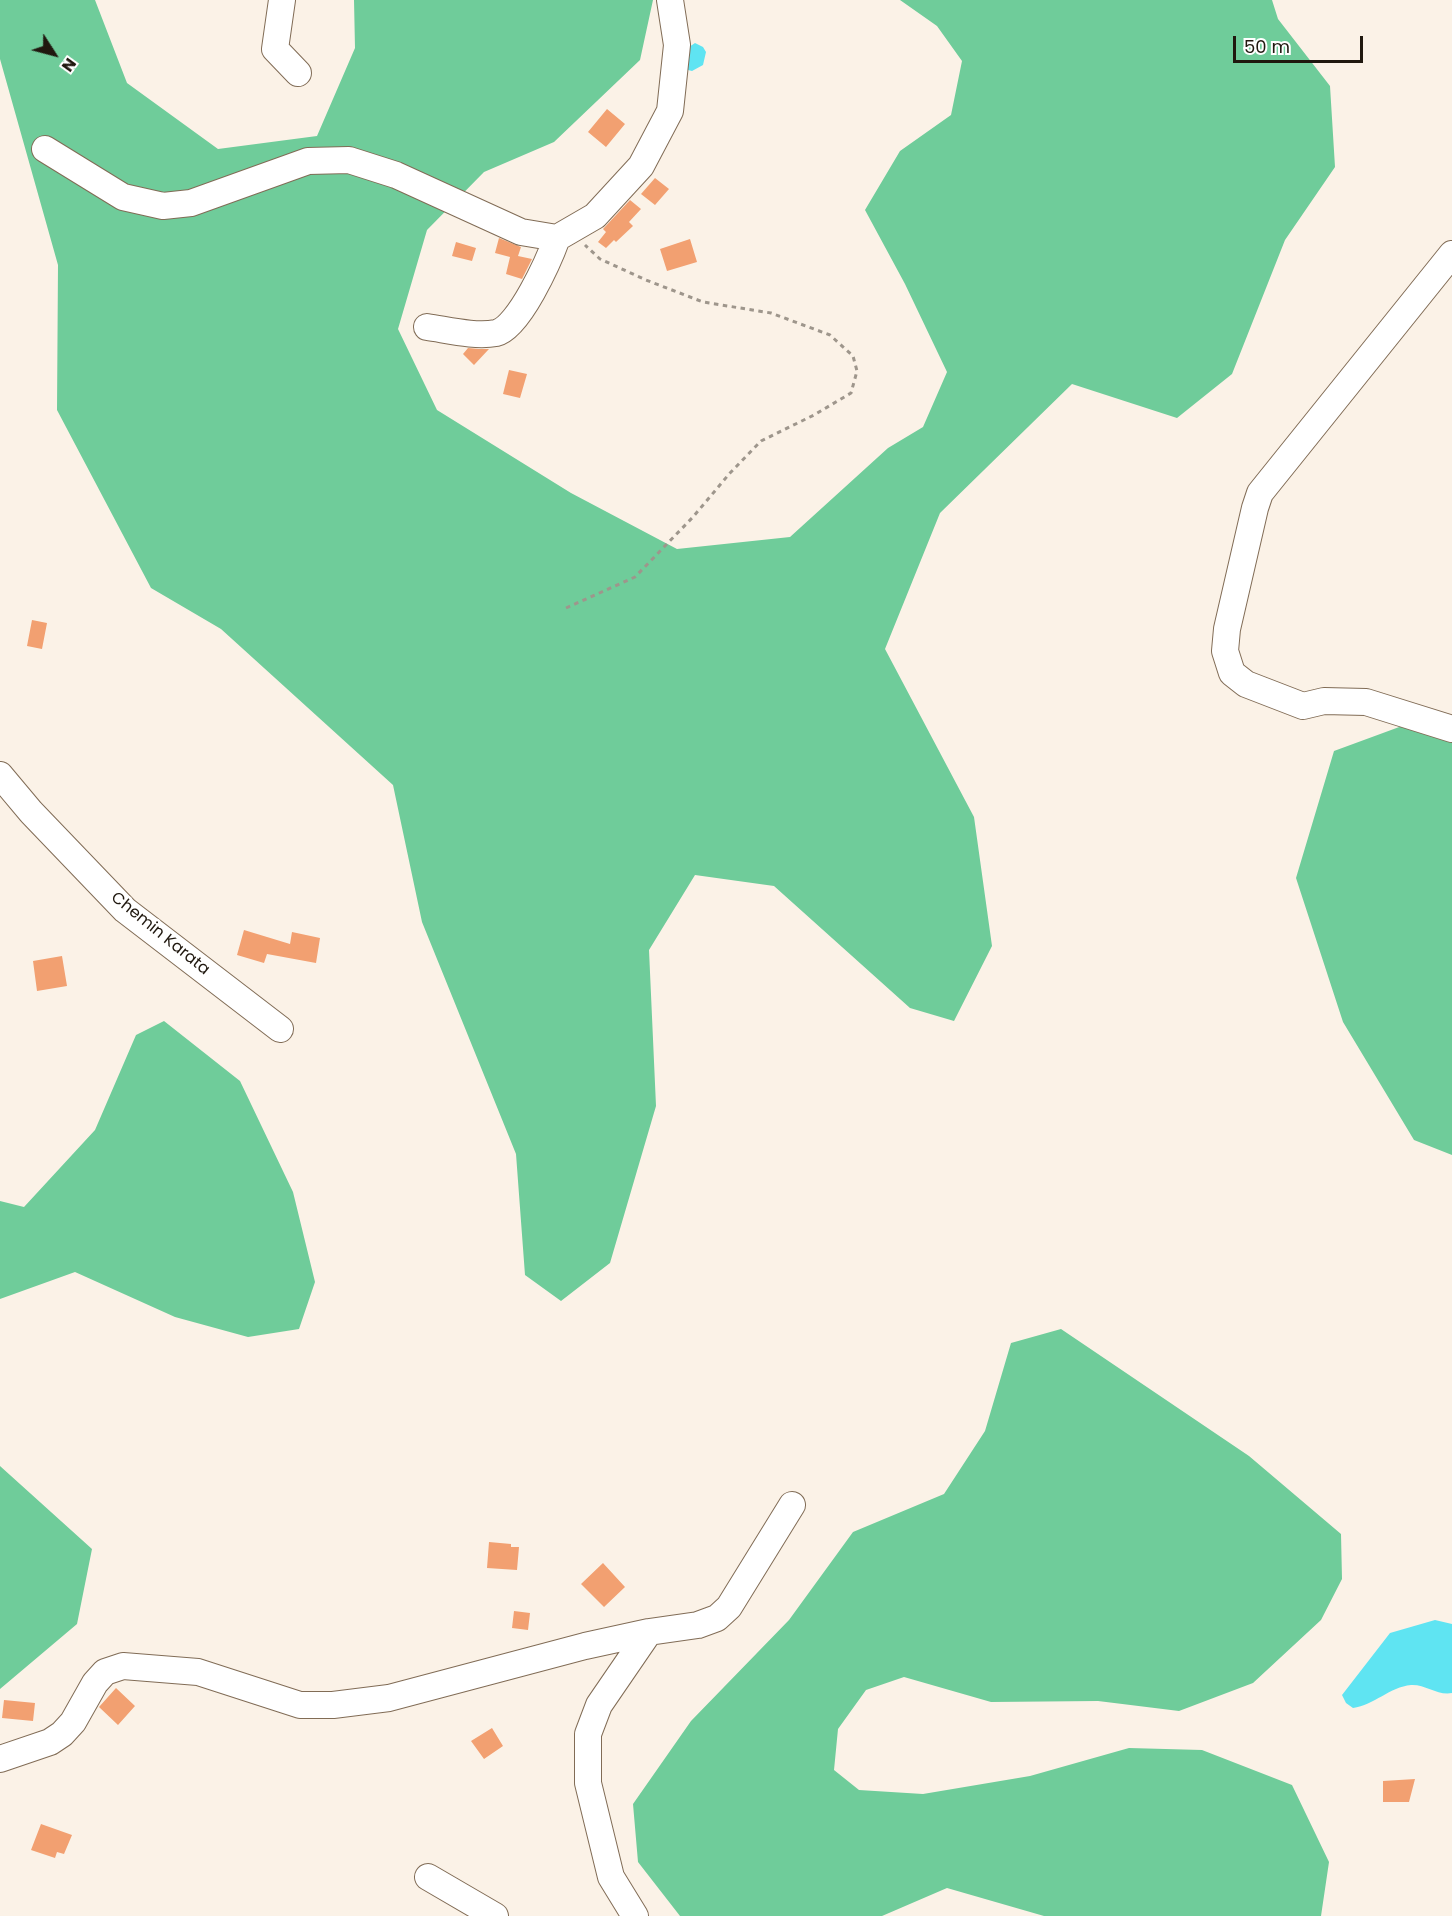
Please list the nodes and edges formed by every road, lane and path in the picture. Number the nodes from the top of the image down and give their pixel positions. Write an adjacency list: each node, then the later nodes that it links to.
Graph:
1 (282, 0): 3 (street)
2 (670, 0): 5 (street)
3 (298, 73)
4 (45, 149): 5 (street)
5 (564, 235): 7 (street); 8 (path)
6 (1452, 254): 9 (street)
7 (427, 327)
8 (566, 608)
9 (1452, 729)
10 (0, 775): 11 (street, Chemin Karata)
11 (280, 1029)
12 (792, 1505): 13 (street)
13 (649, 1632): 14 (street); 17 (street)
14 (0, 1759)
15 (428, 1876): 16 (street)
16 (495, 1916)
17 (635, 1916)

